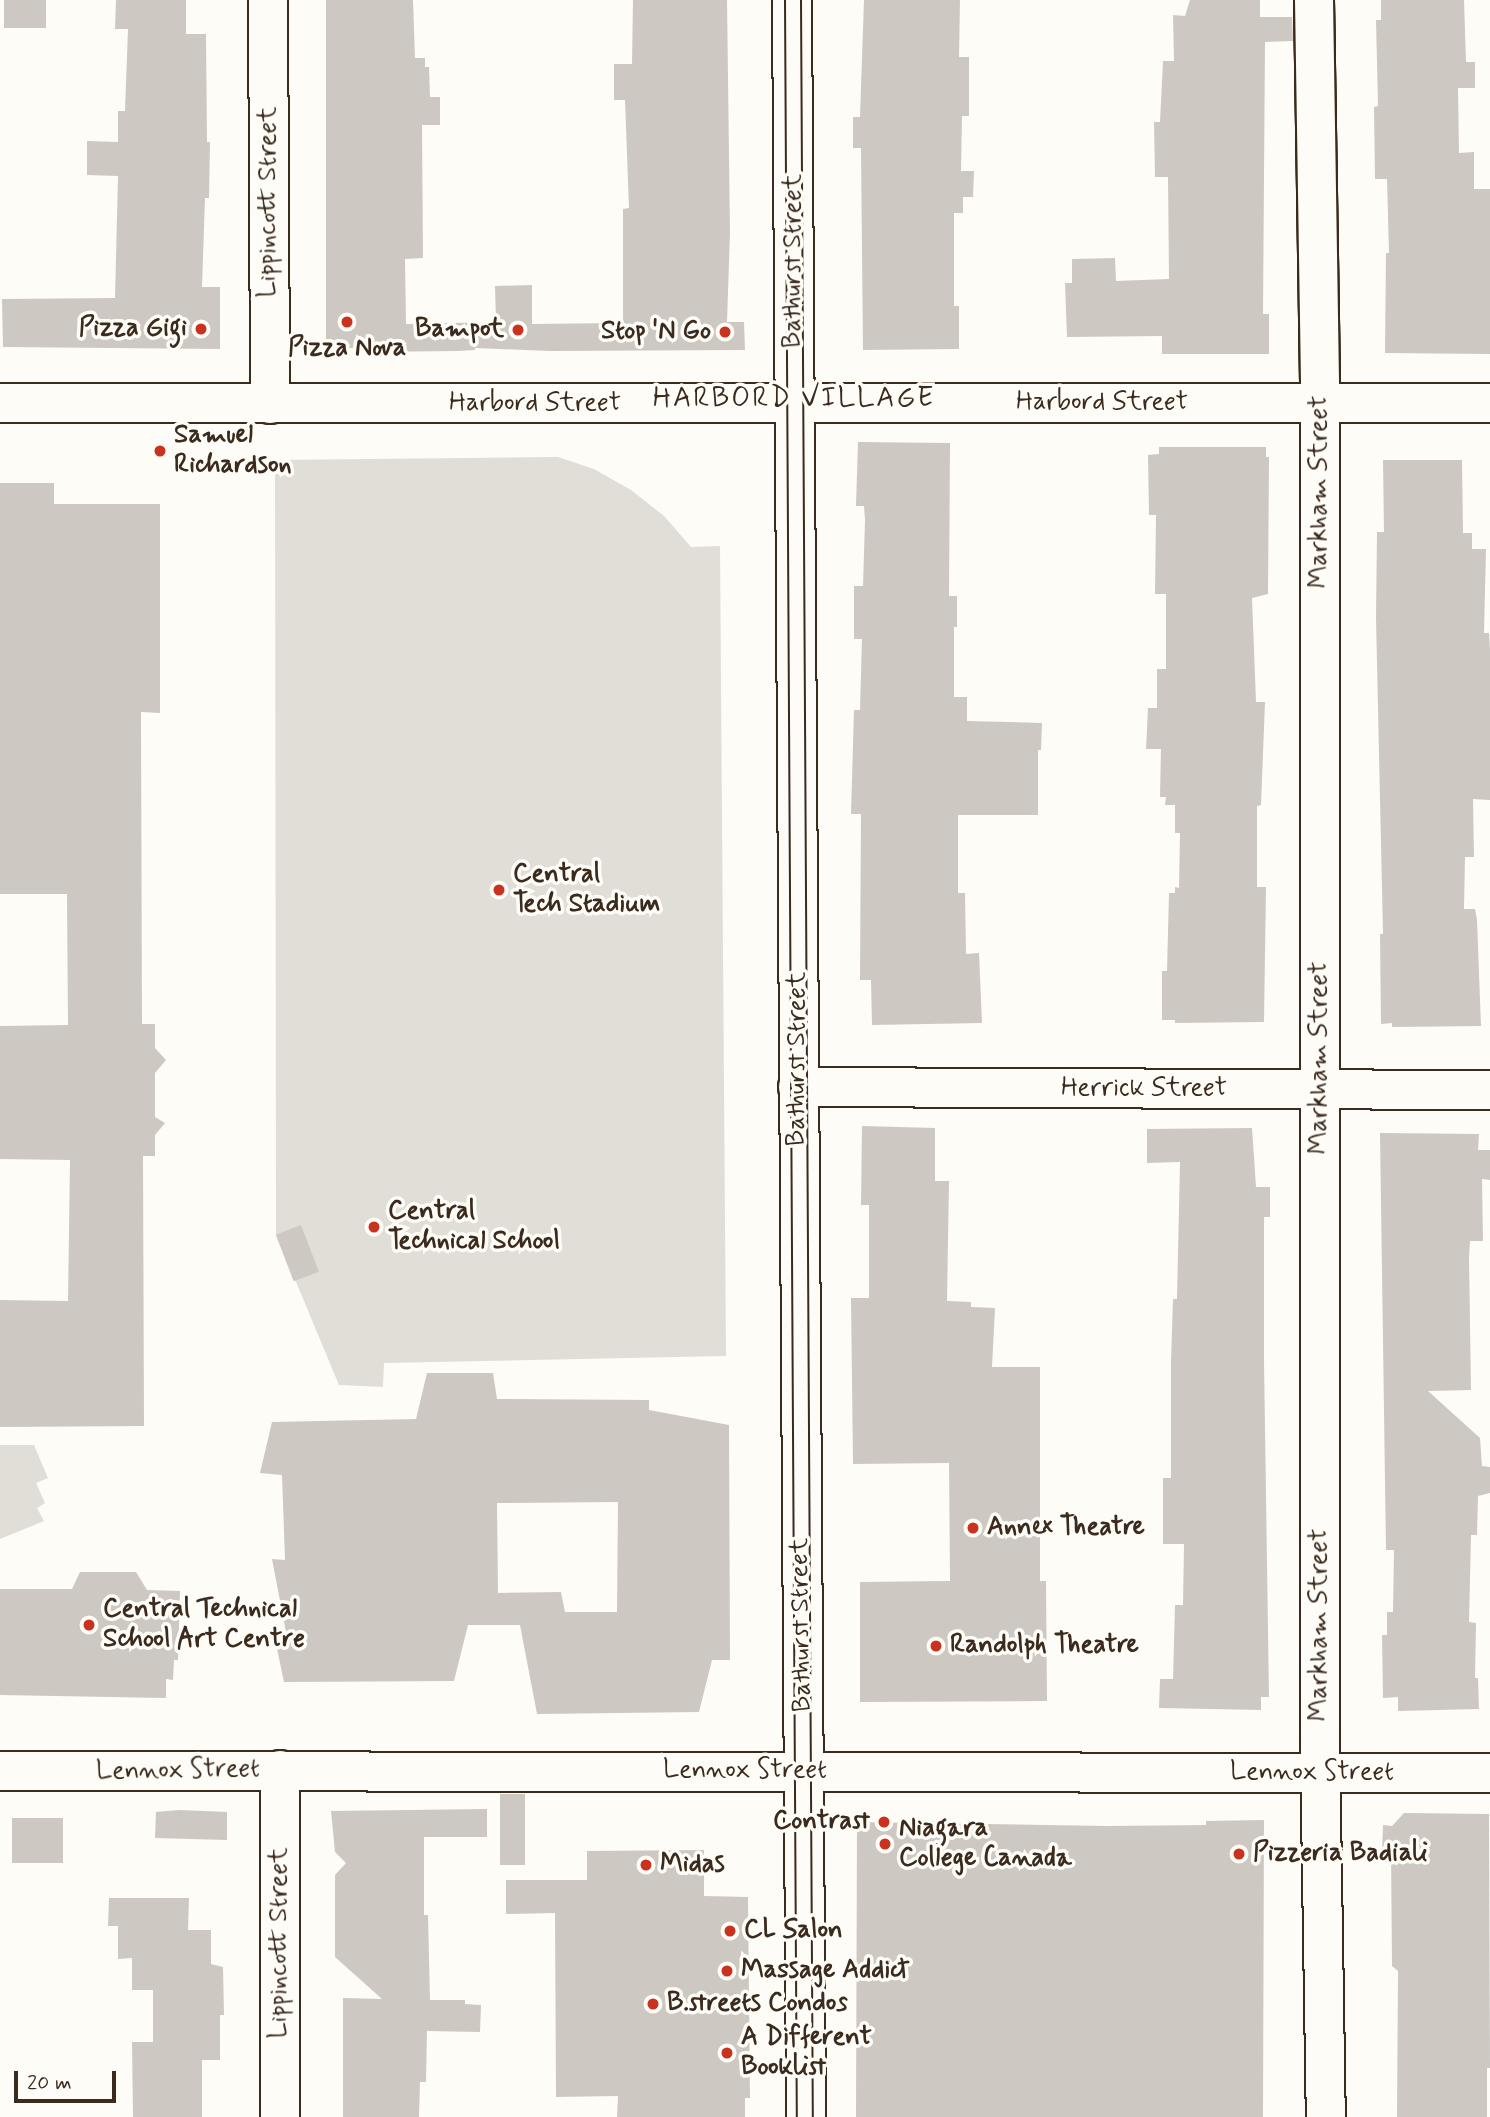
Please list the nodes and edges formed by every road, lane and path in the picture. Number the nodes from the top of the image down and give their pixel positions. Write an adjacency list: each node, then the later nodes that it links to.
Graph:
1 (268, 0): 8 (street, Lippincott Street)
2 (792, 0): 5 (street, Bathurst Street)
3 (1314, 0): 6 (street, Markham Street)
4 (0, 402): 8 (street, Harbord Street)
5 (796, 403): 6 (street, Harbord Street); 8 (street, Harbord Street); 9 (street, Bathurst Street)
6 (1320, 403): 7 (street, Harbord Street); 10 (street, Markham Street)
7 (1490, 403)
8 (270, 404)
9 (799, 1087): 10 (street, Herrick Street); 14 (street, Bathurst Street)
10 (1320, 1090): 11 (street, Herrick Street); 15 (street, Markham Street)
11 (1490, 1090)
12 (280, 1770): 13 (street, Lennox Street); 14 (street, Lennox Street); 17 (street, Lippincott Street)
13 (0, 1771)
14 (804, 1771): 15 (street, Lennox Street); 18 (street, Bathurst Street)
15 (1320, 1773): 16 (street, Lennox Street); 19 (street, Markham Street)
16 (1490, 1773)
17 (280, 2117)
18 (806, 2117)
19 (1326, 2117)

